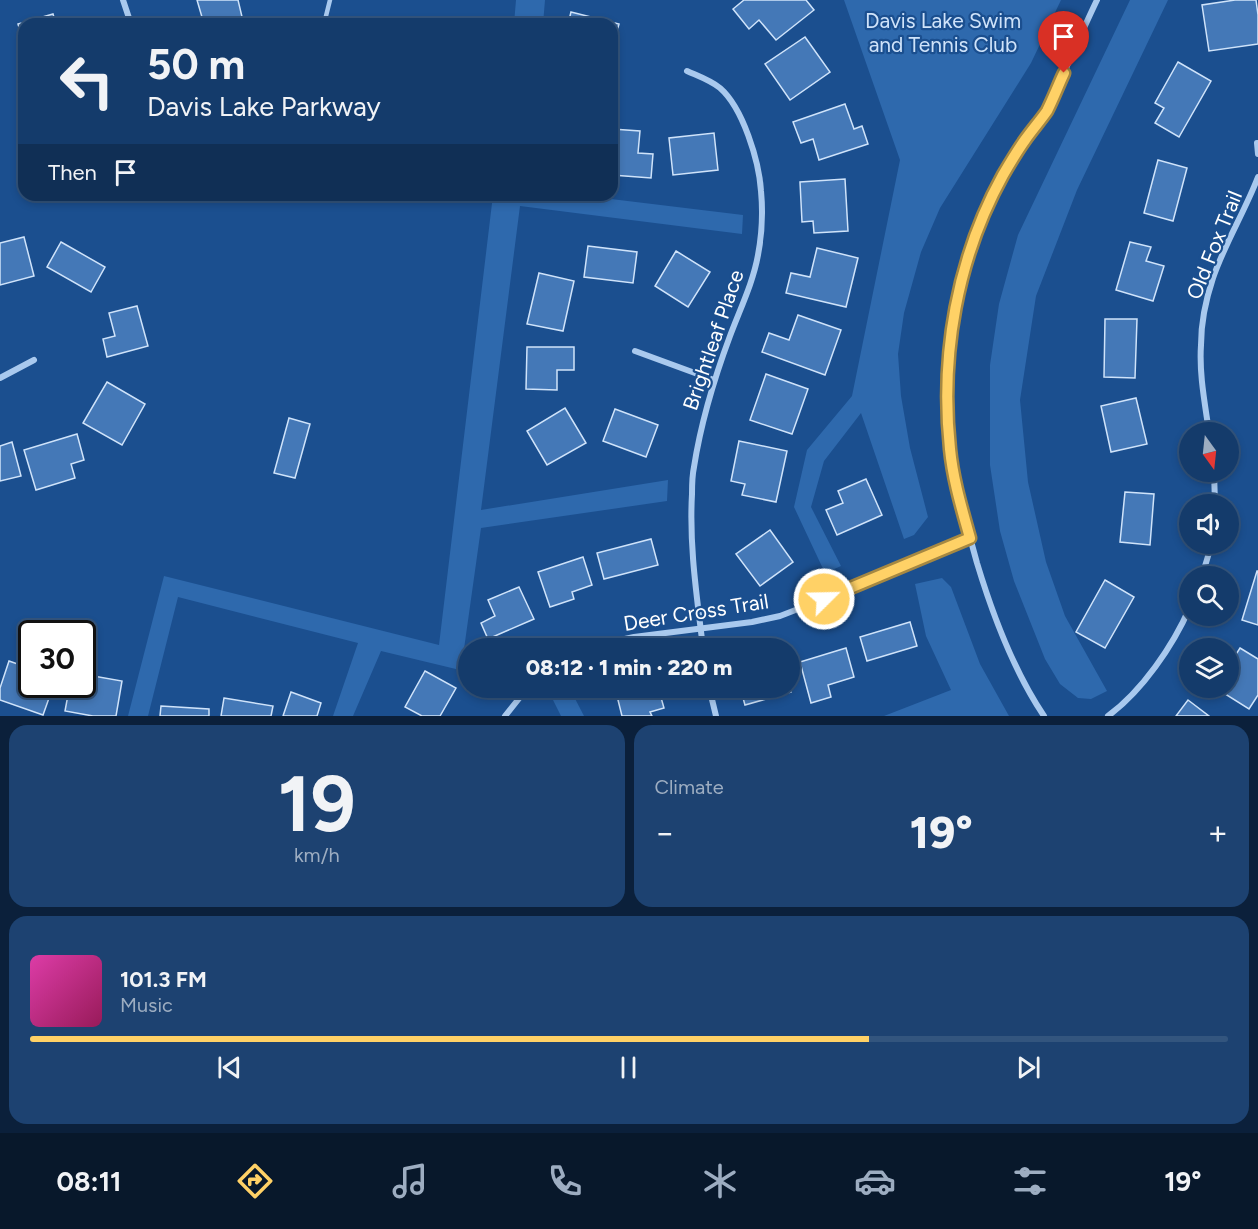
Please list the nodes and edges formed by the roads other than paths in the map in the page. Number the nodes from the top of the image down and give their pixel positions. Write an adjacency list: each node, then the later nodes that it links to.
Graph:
1 (123, 0): 4 (street)
2 (330, 0): 5 (lane)
3 (1097, 0): 15 (street)
4 (129, 18)
5 (326, 18)
6 (687, 71): 13 (street, Brightleaf Place)
7 (1257, 143): 8 (street)
8 (1258, 154)
9 (1258, 177): 14 (street, Old Fox Trail)
10 (635, 351): 13 (street)
11 (33, 360): 12 (street)
12 (0, 378)
13 (714, 380): 17 (street, Brightleaf Place)
14 (1208, 422)
15 (970, 538): 17 (street, Deer Cross Trail); 24 (street)
16 (1181, 626): 25 (street)
17 (701, 629): 18 (street, Deer Cross Trail); 19 (street, Brightleaf Place)
18 (629, 638)
19 (702, 638)
20 (519, 698): 22 (street)
21 (712, 698): 23 (street)
22 (505, 716)
23 (716, 716)
24 (1044, 716)
25 (1108, 716)

